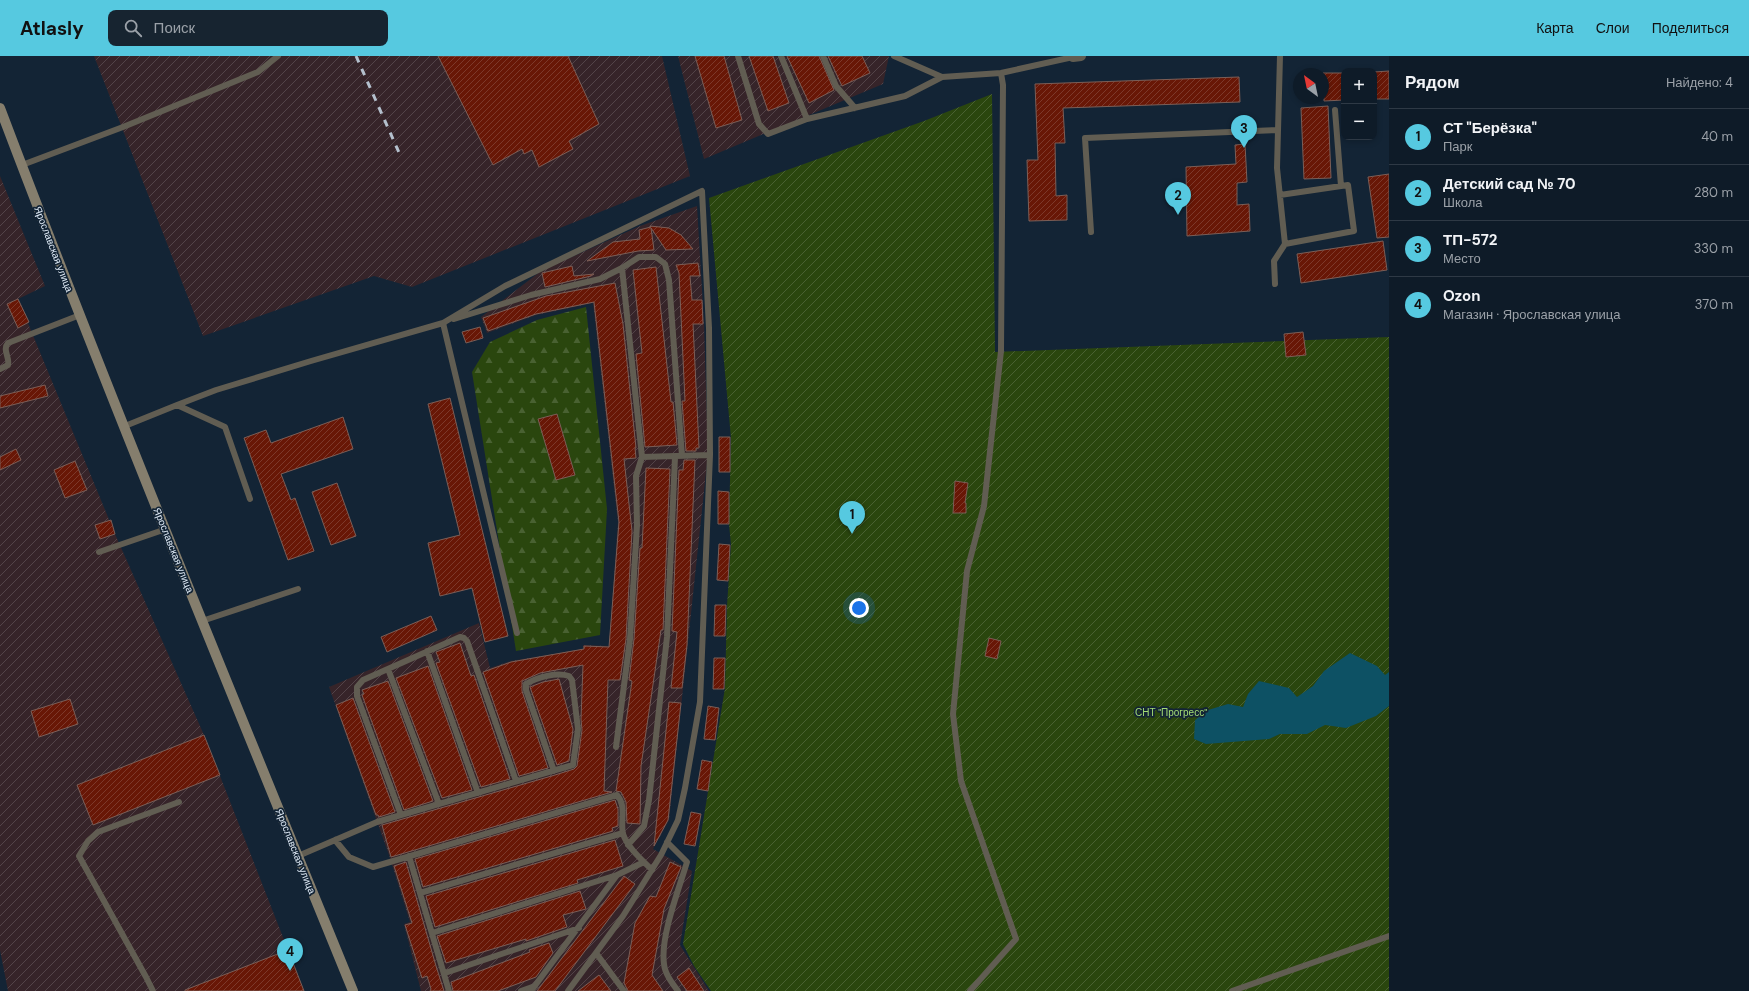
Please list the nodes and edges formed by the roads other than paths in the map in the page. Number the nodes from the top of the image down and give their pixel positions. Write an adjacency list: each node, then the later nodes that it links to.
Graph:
1 (278, 56): 15 (lane)
2 (738, 56): 13 (lane)
3 (781, 56): 13 (lane)
4 (823, 56): 11 (lane)
5 (894, 56): 9 (lane)
6 (1076, 56): 8 (lane)
7 (1280, 56): 14 (lane)
8 (1001, 73): 9 (lane); 69 (lane)
9 (942, 77): 11 (lane)
10 (0, 108): 15 (main road, Ярославская улица)
11 (855, 108): 13 (lane)
12 (1335, 110): 16 (lane)
13 (807, 119)
14 (1278, 130): 17 (lane); 18 (lane)
15 (22, 165): 22 (main road, Ярославская улица)
16 (1341, 186): 17 (lane); 19 (lane)
17 (1280, 195): 19 (lane)
18 (1091, 232)
19 (1285, 244): 21 (lane)
20 (622, 268): 23 (lane); 28 (lane); 29 (lane)
21 (1275, 284)
22 (80, 315): 24 (lane); 26 (main road, Ярославская улица)
23 (443, 323): 25 (lane); 27 (lane); 36 (lane)
24 (0, 370)
25 (177, 404): 26 (lane); 31 (lane)
26 (125, 426): 32 (main road, Ярославская улица)
27 (710, 455): 28 (lane); 48 (lane)
28 (682, 456): 30 (lane)
29 (642, 457): 30 (lane); 39 (lane)
30 (675, 457): 49 (lane)
31 (250, 499)
32 (166, 529): 33 (lane); 35 (main road, Ярославская улица)
33 (99, 552)
34 (298, 589): 35 (lane)
35 (202, 621): 50 (main road, Ярославская улица)
36 (517, 633)
37 (427, 651): 38 (lane); 41 (lane); 42 (lane)
38 (388, 669): 44 (lane); 45 (lane)
39 (616, 747)
40 (554, 771): 40 (lane); 41 (lane)
41 (516, 781): 42 (lane)
42 (478, 792): 44 (lane)
43 (179, 802): 63 (lane)
44 (439, 804): 45 (lane)
45 (401, 815): 47 (lane)
46 (623, 833): 49 (lane); 51 (lane); 55 (lane)
47 (335, 840): 50 (lane); 51 (lane)
48 (667, 842): 53 (lane); 68 (lane)
49 (628, 845): 52 (lane)
50 (298, 856): 64 (main road, Ярославская улица)
51 (409, 856): 55 (lane)
52 (644, 862): 53 (lane); 54 (lane)
53 (652, 870): 59 (lane)
54 (617, 875): 56 (lane); 57 (lane)
55 (420, 893): 57 (lane)
56 (580, 928): 60 (lane); 61 (lane)
57 (432, 932): 60 (lane)
58 (1389, 936): 70 (lane)
59 (596, 953): 62 (lane); 67 (lane)
60 (445, 973): 65 (lane)
61 (533, 988): 66 (lane)
62 (571, 989)
63 (153, 991)
64 (353, 991)
65 (449, 991)
66 (522, 991)
67 (624, 991)
68 (678, 991)
69 (970, 991)
70 (1232, 991)

